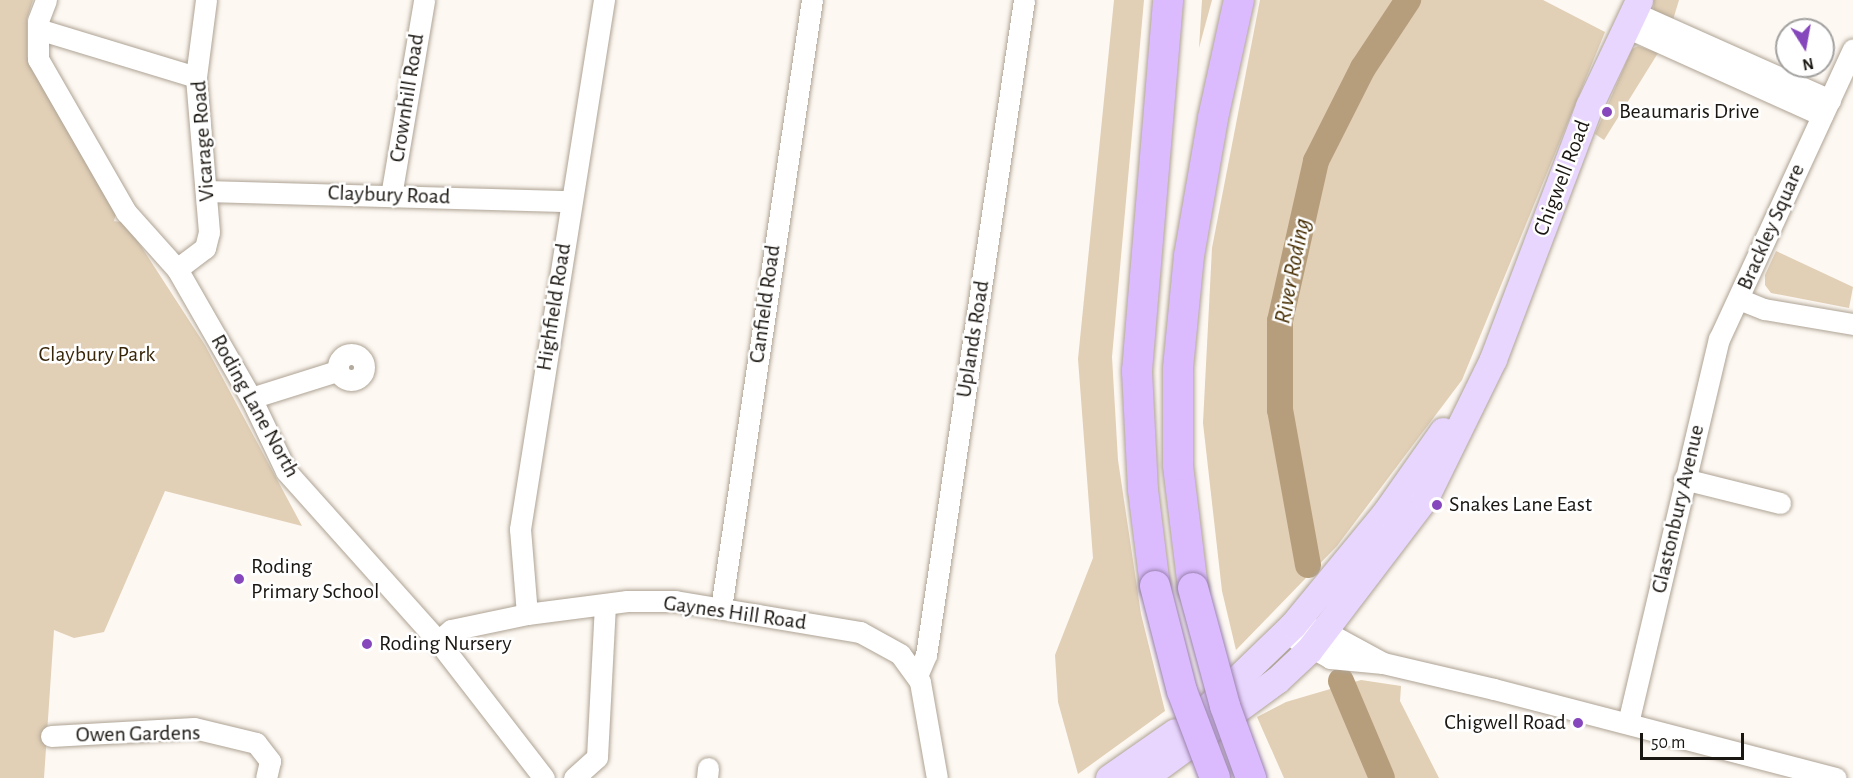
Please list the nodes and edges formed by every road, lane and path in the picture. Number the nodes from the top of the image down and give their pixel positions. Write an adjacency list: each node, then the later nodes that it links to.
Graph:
1 (46, 0): 10 (street, Roding Lane North)
2 (206, 0): 12 (street, Vicarage Road)
3 (424, 0): 15 (street, Crownhill Road)
4 (604, 0): 16 (street, Highfield Road)
5 (812, 0): 26 (street, Canfield Road)
6 (1024, 0): 31 (street, Uplands Road)
7 (1168, 0): 40 (highway, bridge)
8 (1239, 0): 41 (highway, bridge)
9 (1633, 13): 13 (street); 20 (main road, Chigwell Road)
10 (38, 29): 12 (street); 17 (street, Roding Lane North)
11 (1853, 49): 13 (street, Brackley Square)
12 (196, 77): 14 (street, Vicarage Road)
13 (1826, 108): 18 (street, Brackley Square)
14 (207, 191): 15 (street, Claybury Road); 17 (street, Vicarage Road)
15 (391, 196): 16 (street, Claybury Road)
16 (570, 201): 27 (street, Highfield Road)
17 (177, 269): 22 (street, Roding Lane North)
18 (1739, 299): 19 (street, Brackley Square); 23 (street, Glastonbury Avenue)
19 (1853, 324)
20 (1493, 359): 28 (main road, Chigwell Road); 29 (main road, Chigwell Road)
21 (337, 371): 22 (street)
22 (251, 398): 30 (street, Roding Lane North)
23 (1684, 478): 24 (street); 32 (street, Glastonbury Avenue)
24 (1780, 503)
25 (605, 604): 26 (street, Gaynes Hill Road); 27 (street, Gaynes Hill Road); 36 (street)
26 (721, 608): 31 (street, Gaynes Hill Road)
27 (527, 614): 30 (street, Gaynes Hill Road)
28 (1293, 625): 29 (street); 38 (main road, Chigwell Road)
29 (1317, 640): 32 (street); 39 (main road, Chigwell Road)
30 (438, 641): 35 (street, Roding Lane North)
31 (916, 676): 37 (street, Gaynes Hill Road)
32 (1628, 723): 42 (street)
33 (51, 736): 34 (street, Owen Gardens)
34 (266, 778)
35 (544, 778)
36 (574, 778)
37 (937, 778)
38 (1109, 778)
39 (1143, 778)
40 (1215, 778)
41 (1251, 778)
42 (1836, 778)

